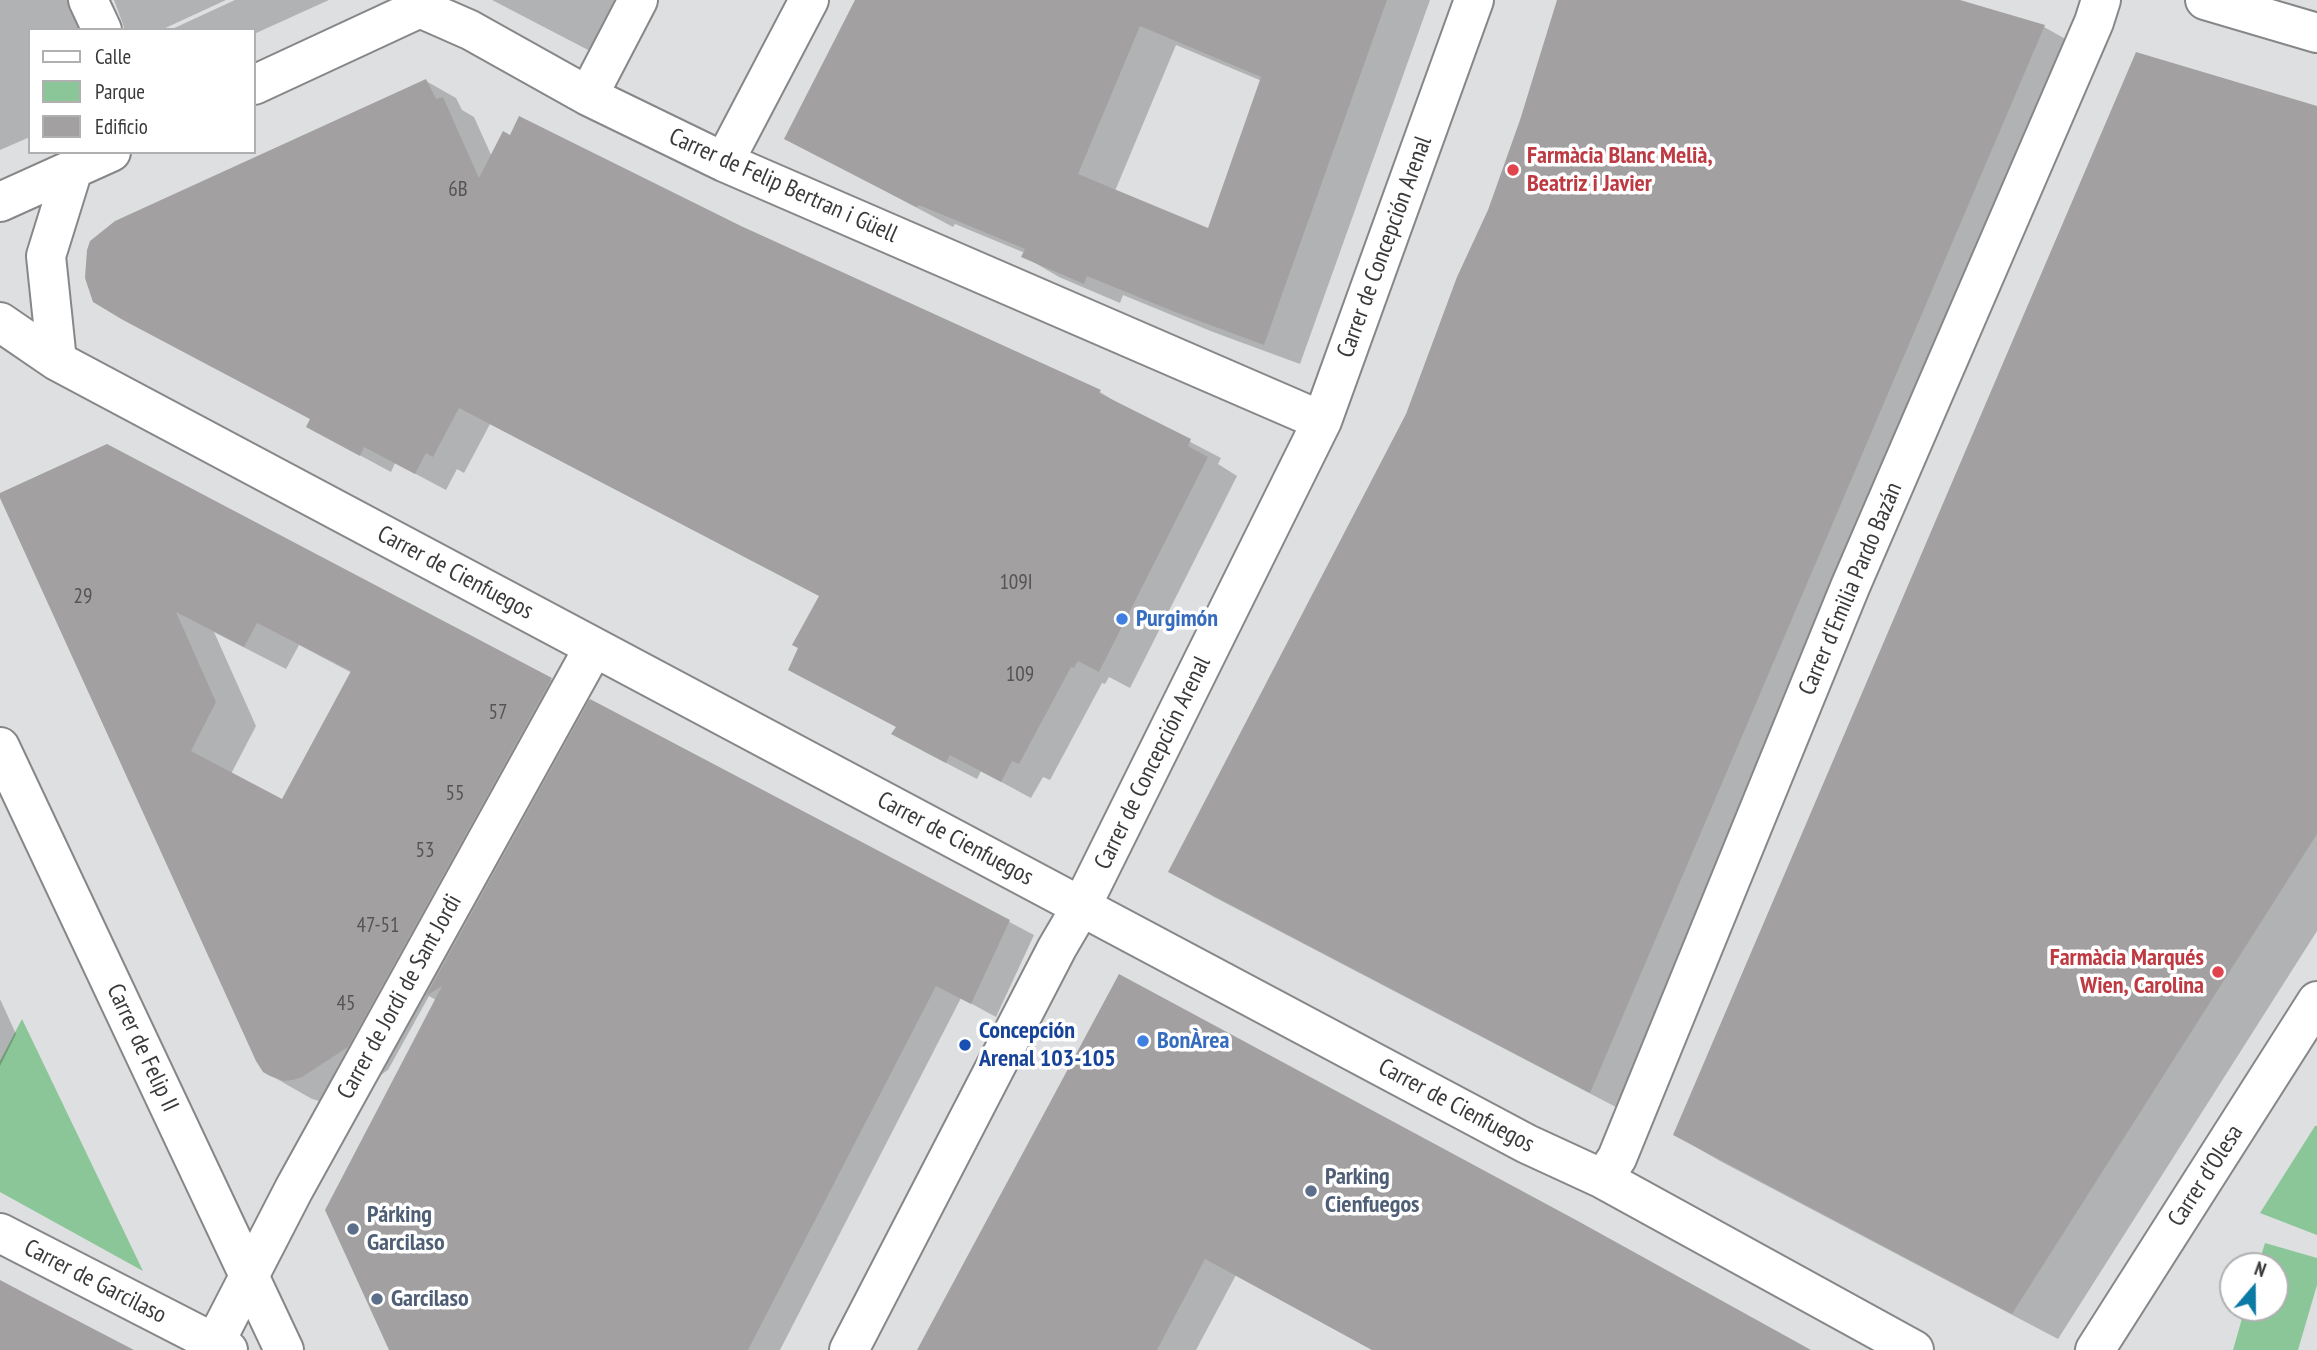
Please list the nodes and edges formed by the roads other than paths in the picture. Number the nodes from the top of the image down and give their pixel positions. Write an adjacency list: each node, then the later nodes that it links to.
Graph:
1 (88, 0): 8 (street)
2 (638, 0): 11 (street)
3 (809, 0): 13 (street)
4 (1474, 0): 18 (street, Carrer de Concepción Arenal)
5 (2101, 0): 23 (street, Carrer d'Emilia Pardo Bazán)
6 (2205, 0): 9 (street)
7 (421, 4): 10 (street, Carrer de Felip Bertran i Güell); 11 (street, Carrer de Felip Bertran i Güell)
8 (101, 28)
9 (2317, 33)
10 (256, 84)
11 (588, 96): 13 (street, Carrer de Felip Bertran i Güell)
12 (107, 154): 14 (street)
13 (724, 162): 18 (street, Carrer de Felip Bertran i Güell)
14 (73, 169): 15 (street); 17 (street)
15 (0, 202)
16 (0, 322): 17 (street, Carrer de Cienfuegos)
17 (57, 361): 19 (street, Carrer de Cienfuegos)
18 (1322, 421): 21 (street, Carrer de Concepción Arenal)
19 (594, 647): 21 (street, Carrer de Cienfuegos); 25 (street, Carrer de Jordi de Sant Jordi)
20 (0, 747): 25 (street, Carrer de Felip II)
21 (1081, 907): 23 (street, Carrer de Cienfuegos); 28 (street, Carrer de Concepción Arenal)
22 (2317, 1001): 30 (street, Carrer d'Olesa)
23 (1603, 1179): 29 (street, Carrer de Cienfuegos)
24 (0, 1233): 26 (street, Carrer de Garcilaso)
25 (248, 1275): 26 (street, Carrer de Jordi de Sant Jordi); 27 (street, Carrer de Felip II)
26 (218, 1348)
27 (284, 1350)
28 (849, 1350)
29 (1914, 1350)
30 (2095, 1350)

